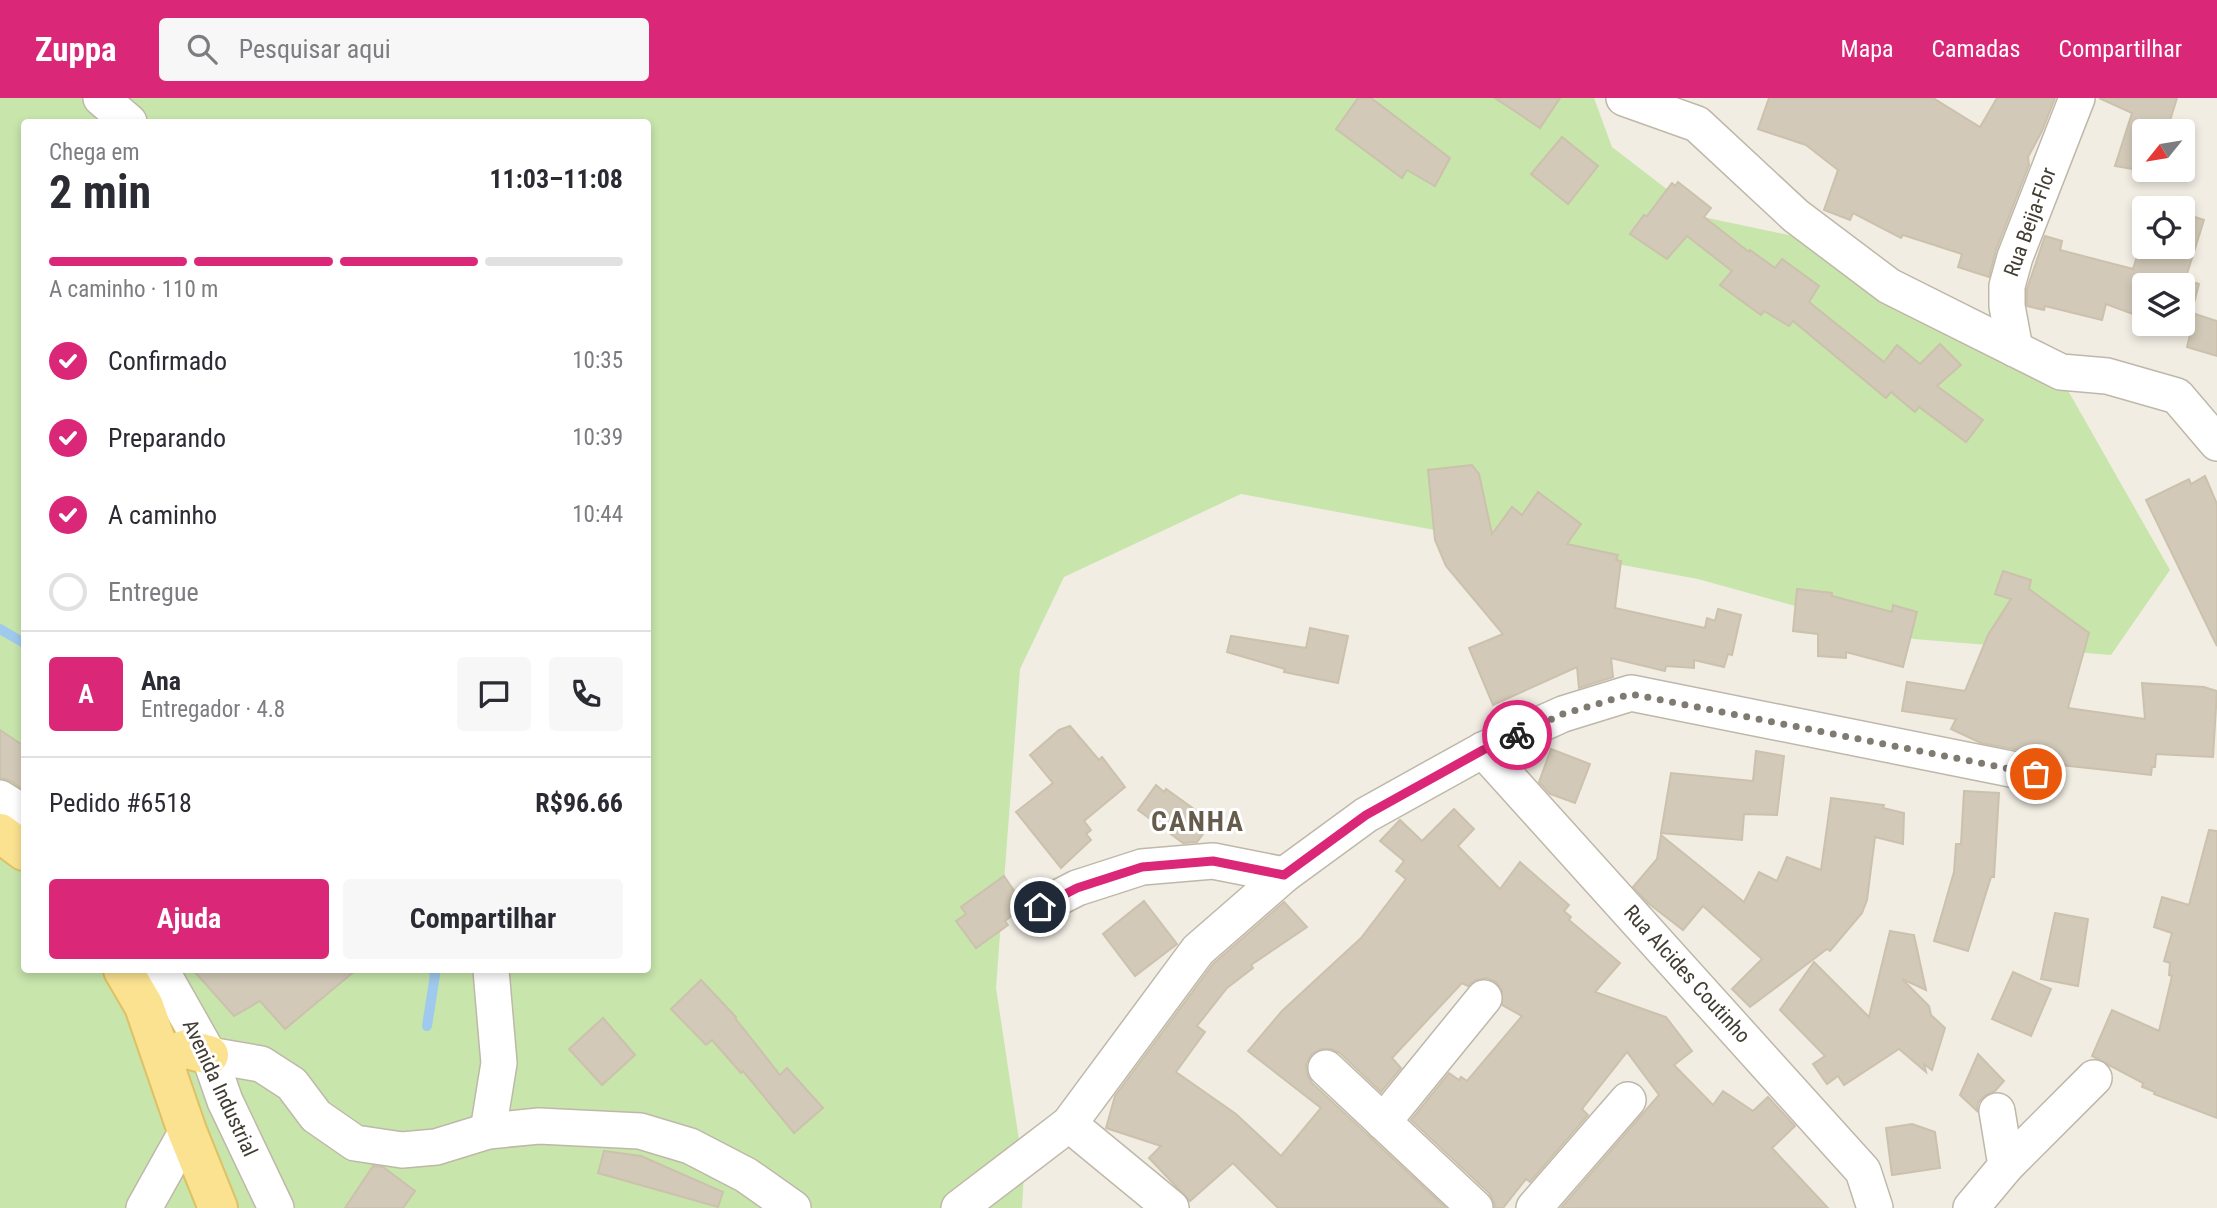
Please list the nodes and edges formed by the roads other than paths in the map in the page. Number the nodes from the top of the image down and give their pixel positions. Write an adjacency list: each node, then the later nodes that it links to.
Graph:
1 (101, 98): 5 (street)
2 (1624, 98): 4 (street)
3 (2077, 98): 6 (street, Rua Beija-Flor)
4 (1702, 111): 6 (street)
5 (126, 119)
6 (2015, 349): 7 (street)
7 (2217, 443)
8 (1483, 750): 9 (street); 14 (street); 40 (street, Rua Alcides Coutinho)
9 (2036, 774)
10 (0, 797): 11 (street)
11 (21, 811)
12 (0, 832): 13 (main road)
13 (21, 848)
14 (1284, 875): 15 (street); 27 (street)
15 (1040, 907)
16 (125, 973): 21 (main road, Avenida Industrial)
17 (163, 973): 20 (street, Avenida Industrial)
18 (491, 973): 29 (street)
19 (1484, 998): 26 (street)
20 (209, 1055): 21 (main road); 29 (street); 34 (street, Avenida Industrial)
21 (163, 1056): 28 (main road, Avenida Industrial)
22 (1326, 1068): 26 (street)
23 (2094, 1078): 30 (street)
24 (1629, 1100): 39 (street)
25 (1997, 1111): 30 (street)
26 (1383, 1122): 38 (street)
27 (1069, 1124): 31 (street); 36 (street)
28 (187, 1130): 32 (street); 33 (main road, Avenida Industrial)
29 (488, 1131): 35 (street)
30 (2006, 1166): 41 (street)
31 (1135, 1196): 37 (street)
32 (144, 1208)
33 (218, 1208)
34 (276, 1208)
35 (793, 1208)
36 (958, 1208)
37 (1171, 1208)
38 (1475, 1208)
39 (1534, 1208)
40 (1875, 1208)
41 (1970, 1208)

